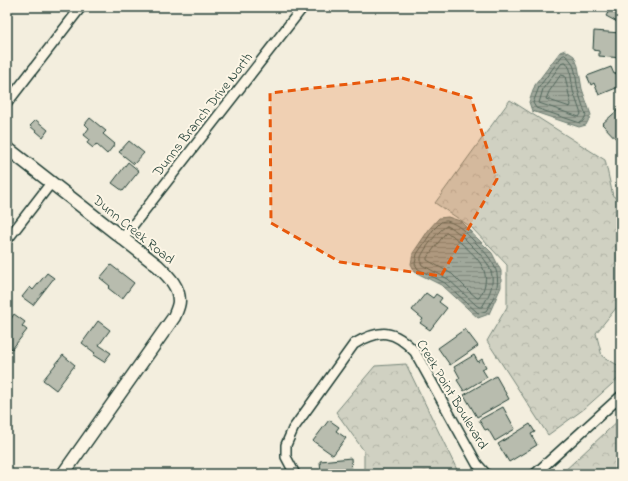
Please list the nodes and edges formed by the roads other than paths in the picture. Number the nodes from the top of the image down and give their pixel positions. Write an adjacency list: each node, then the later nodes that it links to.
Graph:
1 (81, 7): 3 (street)
2 (303, 7): 6 (street, Dunns Branch Drive North)
3 (7, 103)
4 (7, 148): 5 (street, Dunn Creek Road)
5 (51, 183): 6 (street, Dunn Creek Road); 7 (street)
6 (123, 238): 9 (street, Dunn Creek Road)
7 (7, 240)
8 (621, 396): 12 (street)
9 (63, 474)
10 (295, 474): 11 (street, Creek Point Boulevard)
11 (486, 474)
12 (535, 474)

